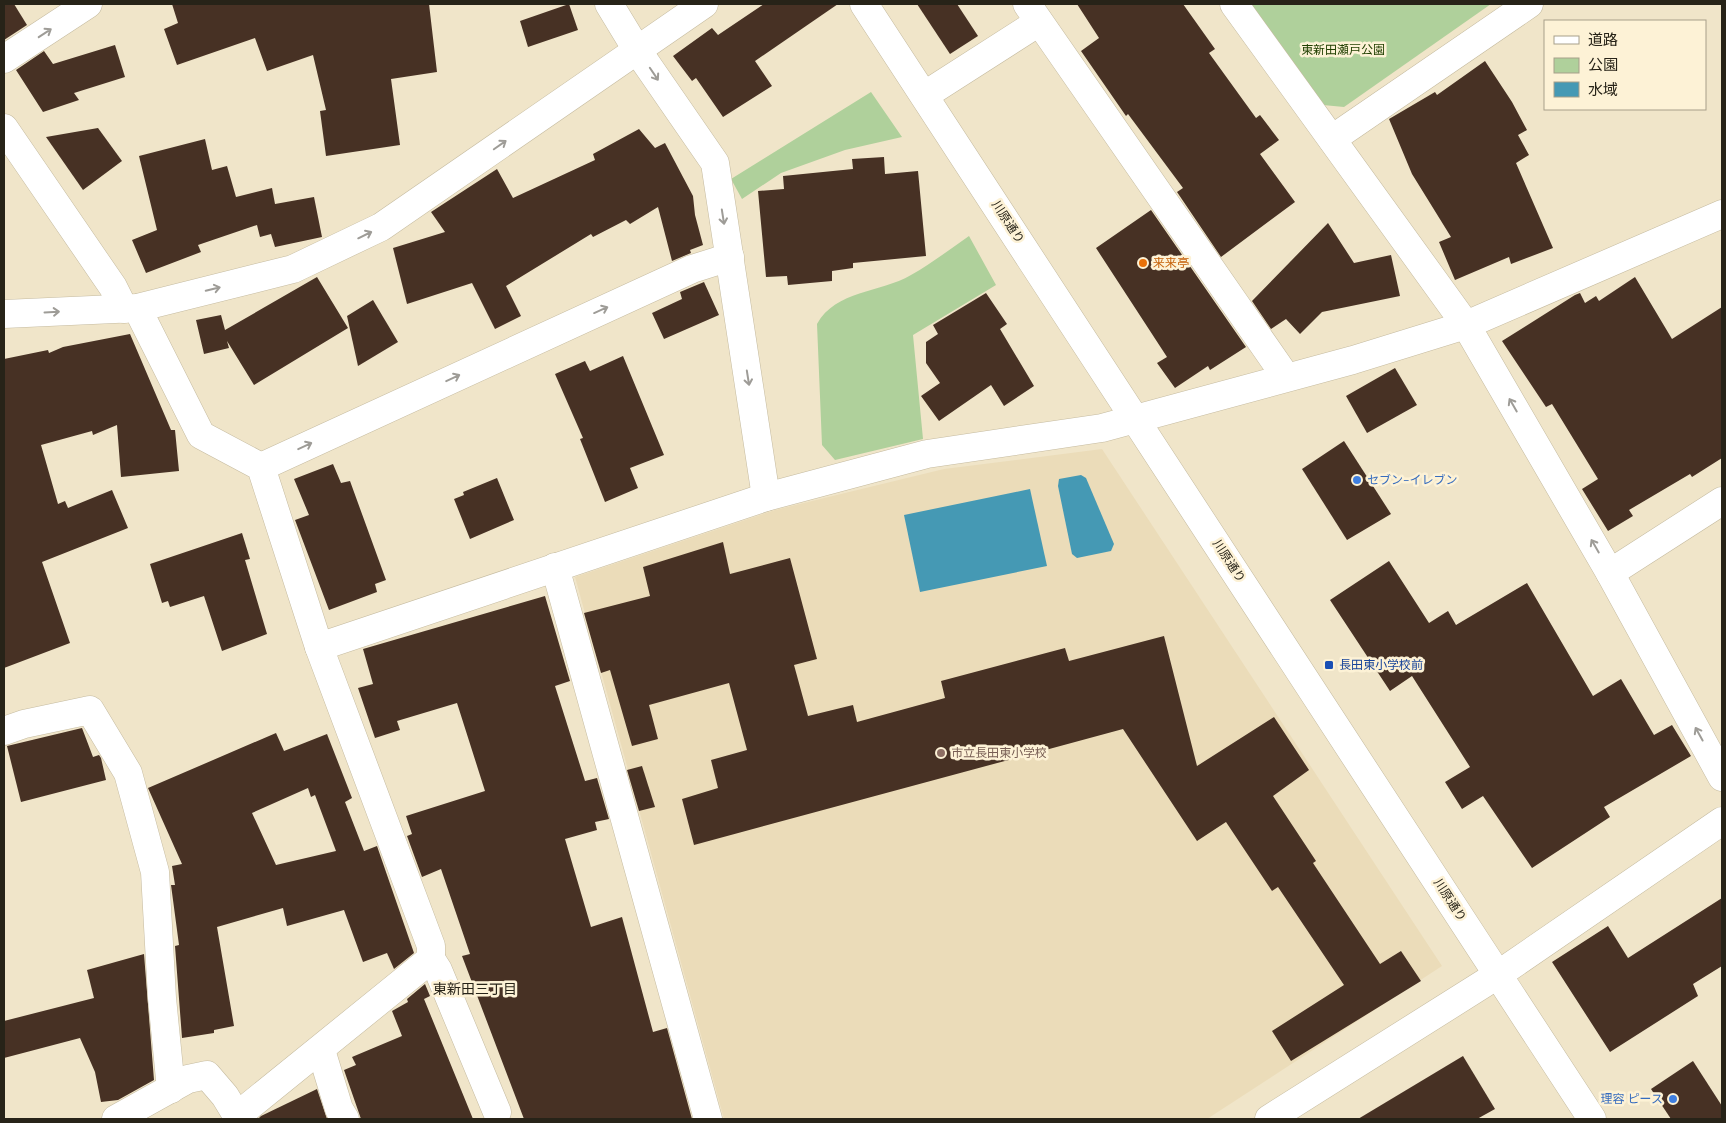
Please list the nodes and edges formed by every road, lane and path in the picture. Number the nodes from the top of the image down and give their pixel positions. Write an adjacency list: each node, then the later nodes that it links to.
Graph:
1 (88, 4): 9 (street, one-way to 1)
2 (609, 4): 8 (street)
3 (704, 4): 8 (street)
4 (864, 4): 10 (street, 川原通り)
5 (1234, 4): 12 (street)
6 (1529, 4): 12 (street)
7 (1033, 13): 10 (street); 18 (street)
8 (638, 50): 14 (street, one-way to 14); 15 (street, one-way to 8)
9 (4, 59)
10 (924, 95): 19 (street, 川原通り)
11 (4, 128): 15 (street)
12 (1332, 139): 17 (street)
13 (1722, 214): 17 (street)
14 (730, 258): 20 (street, one-way to 14); 21 (street, one-way to 21)
15 (130, 308): 16 (street, one-way to 15); 20 (street)
16 (4, 314)
17 (1466, 325): 18 (street); 24 (street, one-way to 17)
18 (1286, 377): 19 (street)
19 (1137, 420): 21 (street); 30 (street, 川原通り)
20 (261, 467): 25 (street)
21 (766, 496): 23 (street)
22 (1722, 502): 24 (street)
23 (555, 567): 25 (street); 37 (street)
24 (1610, 573): 27 (street, one-way to 24)
25 (319, 647): 29 (street)
26 (4, 731): 32 (street)
27 (1722, 777)
28 (1722, 822): 30 (street)
29 (431, 959): 31 (street); 33 (street)
30 (1499, 974): 38 (street); 39 (street, 川原通り)
31 (321, 1050): 34 (street); 36 (street)
32 (171, 1089): 34 (street); 35 (street)
33 (497, 1112)
34 (238, 1117)
35 (116, 1119)
36 (345, 1119)
37 (708, 1119)
38 (1269, 1119)
39 (1592, 1119)

